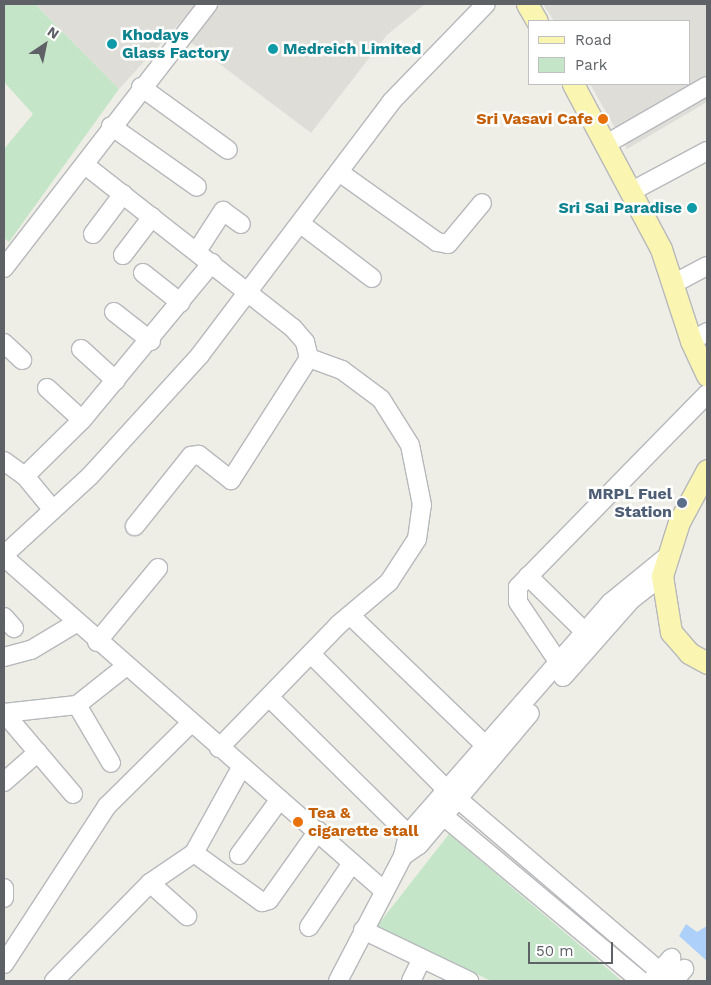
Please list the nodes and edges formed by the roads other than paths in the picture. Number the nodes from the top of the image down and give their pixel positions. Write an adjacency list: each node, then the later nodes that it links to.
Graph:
1 (208, 4): 6 (street)
2 (486, 4): 13 (street)
3 (527, 4): 4 (main road)
4 (536, 20)
5 (575, 85): 9 (main road)
6 (141, 86): 8 (street); 10 (street)
7 (707, 86): 9 (street)
8 (111, 126): 12 (street); 14 (street)
9 (608, 143): 15 (main road)
10 (228, 150)
11 (707, 151): 15 (street)
12 (85, 165): 16 (street); 26 (street)
13 (339, 172): 17 (street); 20 (street)
14 (197, 187)
15 (632, 191): 29 (main road)
16 (123, 194): 18 (street); 21 (street)
17 (482, 203)
18 (152, 216): 22 (street); 23 (street)
19 (241, 224): 22 (street)
20 (301, 224): 28 (street); 30 (street)
21 (93, 234)
22 (197, 251): 24 (street)
23 (123, 255)
24 (212, 263): 30 (street); 31 (street)
25 (707, 266): 29 (street)
26 (4, 268)
27 (143, 273): 31 (street)
28 (372, 278)
29 (673, 284): 33 (main road)
30 (250, 293): 37 (street); 47 (street)
31 (181, 303): 34 (street)
32 (114, 312): 34 (street)
33 (699, 336): 39 (main road)
34 (151, 341): 40 (street)
35 (4, 343): 38 (street)
36 (81, 349): 40 (street)
37 (309, 358): 48 (street); 53 (street)
38 (22, 360)
39 (707, 375)
40 (116, 381): 43 (street)
41 (47, 388): 43 (street)
42 (707, 394): 52 (street)
43 (82, 420): 46 (street)
44 (4, 461): 46 (street)
45 (707, 470): 50 (main road)
46 (25, 476): 47 (street)
47 (53, 510): 49 (street)
48 (134, 526)
49 (4, 556): 54 (street)
50 (663, 567): 55 (street); 60 (main road); 72 (street)
51 (158, 568): 56 (street)
52 (528, 576): 55 (street); 59 (street)
53 (351, 616): 57 (street); 66 (street)
54 (76, 622): 56 (street); 58 (street)
55 (585, 632): 59 (street)
56 (97, 642): 61 (street)
57 (310, 654): 62 (street); 72 (street)
58 (4, 657)
59 (559, 663): 66 (street)
60 (707, 663)
61 (125, 667): 63 (street); 65 (street)
62 (269, 697): 67 (street); 77 (street)
63 (77, 705): 64 (street); 69 (street)
64 (4, 714): 68 (street)
65 (190, 724): 67 (street); 89 (street)
66 (485, 745): 72 (street)
67 (219, 748): 70 (street)
68 (38, 752): 71 (street); 73 (street)
69 (111, 763)
70 (242, 766): 74 (street); 78 (street)
71 (4, 782)
72 (451, 793): 75 (street); 90 (street)
73 (72, 794)
74 (280, 799): 76 (street); 79 (street)
75 (437, 810): 77 (street); 95 (street)
76 (318, 831): 78 (street); 80 (street)
77 (413, 839): 83 (street)
78 (194, 853): 81 (street)
79 (239, 856)
80 (352, 863): 83 (street); 86 (street)
81 (150, 883): 85 (street); 91 (street)
82 (4, 888): 84 (street)
83 (383, 890): 87 (street)
84 (4, 898)
85 (187, 916)
86 (309, 928)
87 (363, 930): 88 (street); 92 (street)
88 (422, 958): 93 (street); 94 (street)
89 (4, 964)
90 (669, 974)
91 (54, 981)
92 (338, 981)
93 (411, 981)
94 (469, 981)
95 (641, 981)

